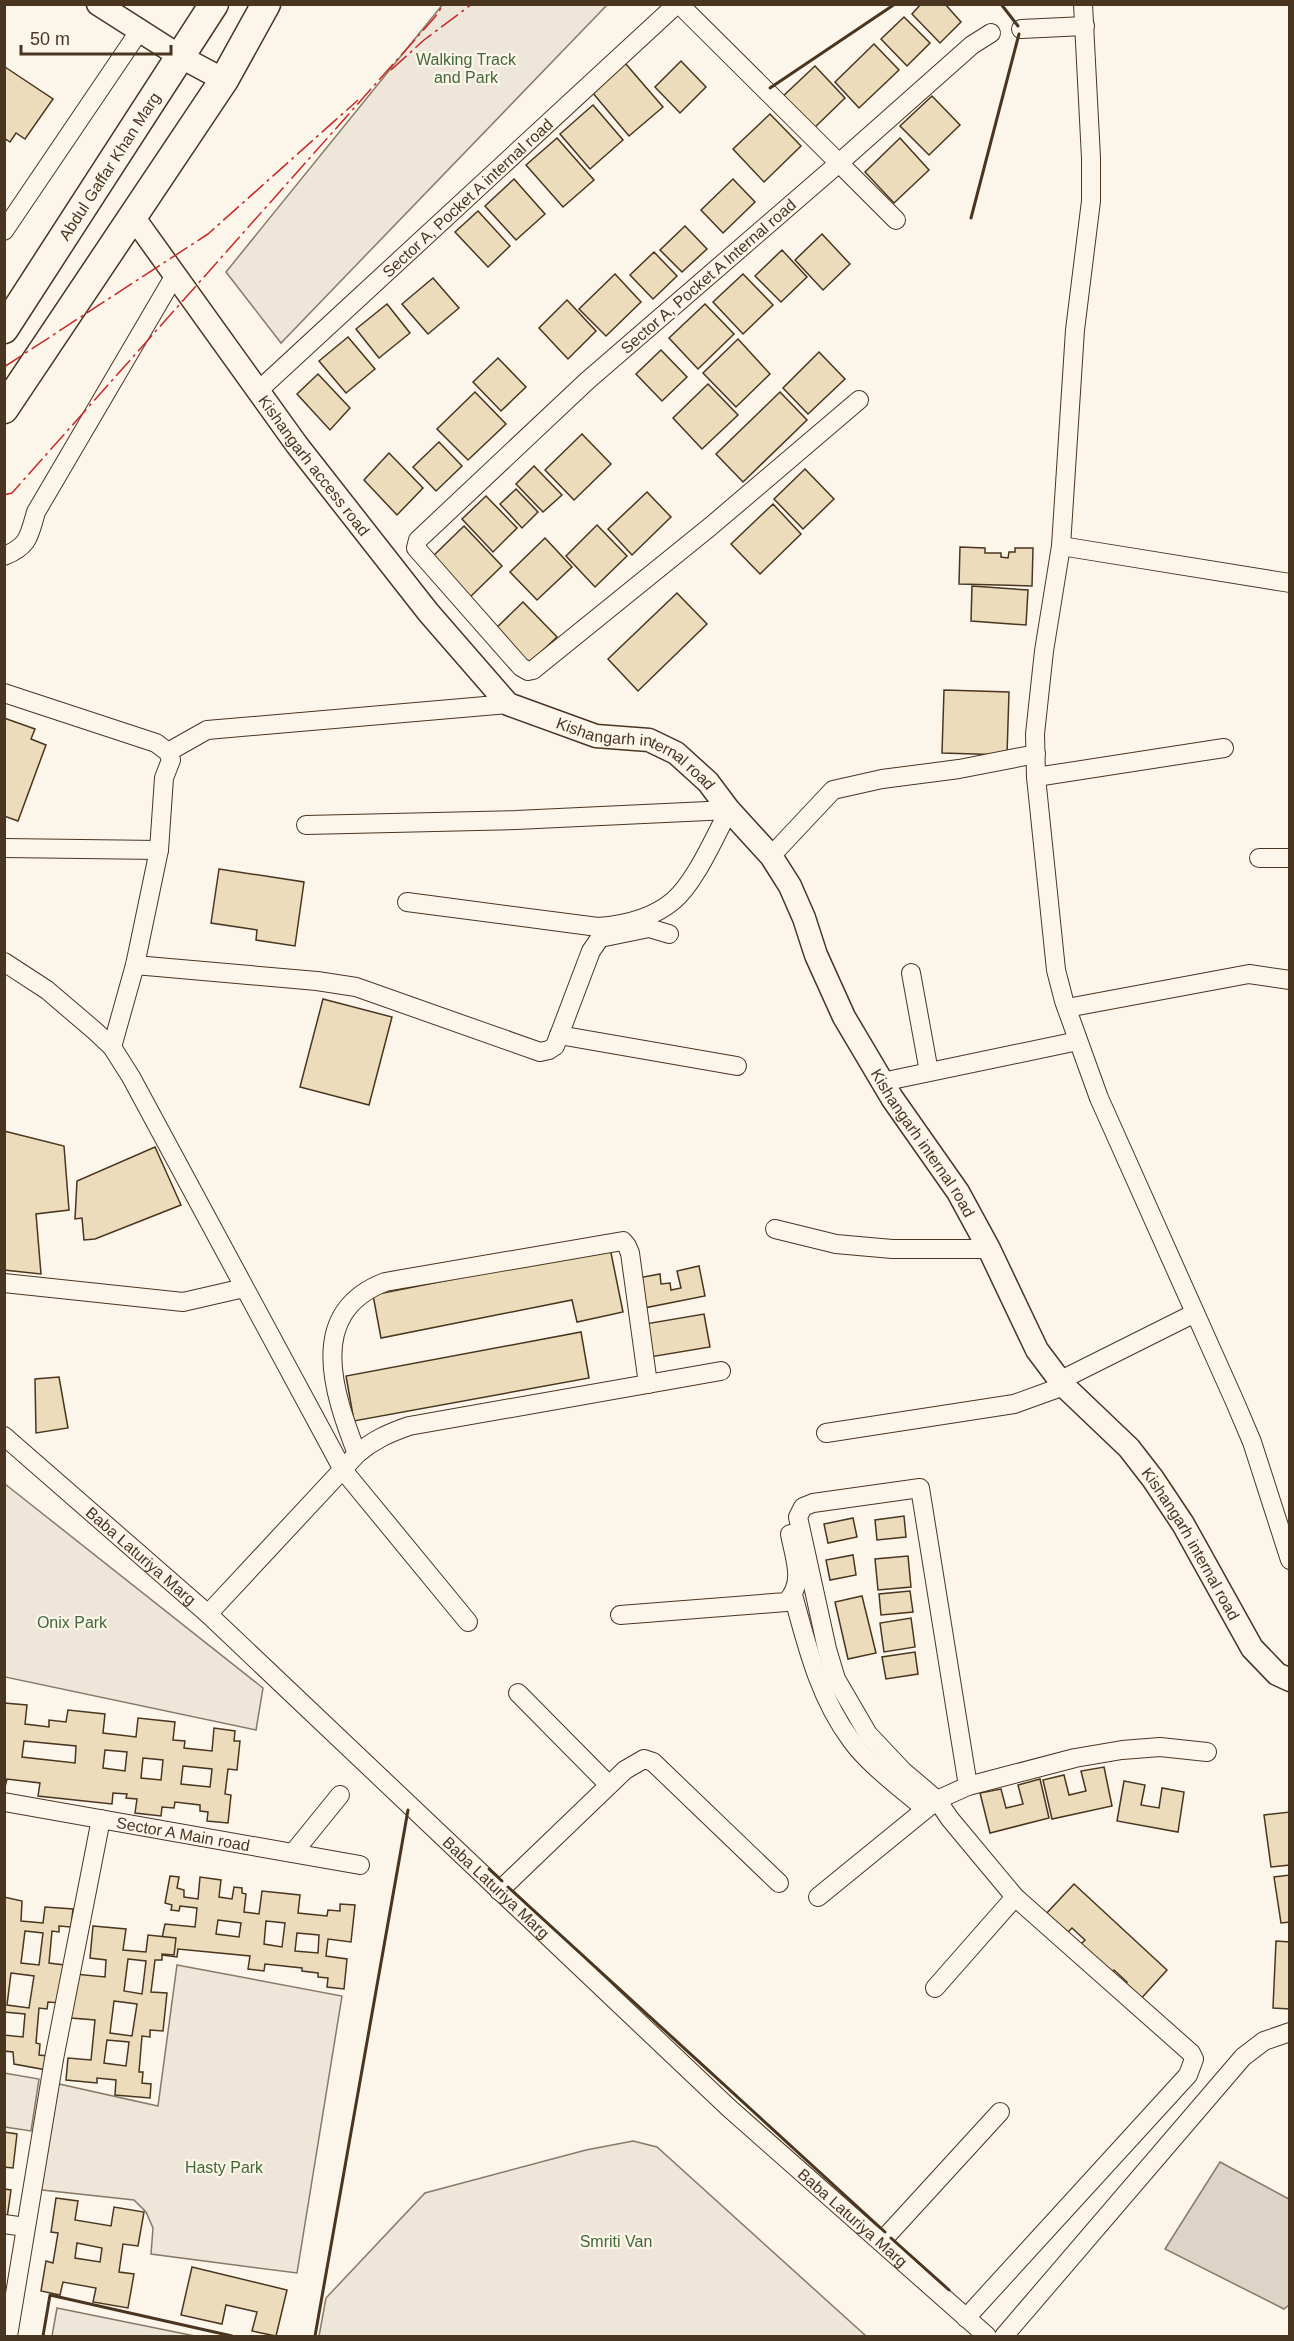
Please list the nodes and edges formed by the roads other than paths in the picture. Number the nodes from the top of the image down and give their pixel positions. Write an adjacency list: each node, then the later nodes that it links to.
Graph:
1 (98, 4): 8 (street)
2 (214, 4): 10 (main road, Abdul Gaffar Khan Marg)
3 (266, 4): 11 (main road)
4 (678, 4): 12 (street); 18 (street, Sector A, Pocket A internal road)
5 (1083, 4): 6 (street)
6 (1085, 26): 7 (street); 21 (street)
7 (1021, 29)
8 (140, 30): 10 (street); 15 (street)
9 (991, 33): 12 (street, Sector A, Pocket A Internal road)
10 (181, 57): 11 (street); 17 (main road, Abdul Gaffar Khan Marg)
11 (224, 80): 13 (main road)
12 (839, 163): 14 (street); 19 (street, Sector A, Pocket A Internal road)
13 (134, 218): 16 (street, Kishangarh access road); 20 (main road)
14 (896, 220)
15 (4, 231)
16 (175, 275): 18 (street, Kishangarh access road); 22 (street)
17 (4, 329)
18 (258, 392): 25 (street, Kishangarh access road)
19 (859, 400)
20 (4, 409)
21 (1061, 546): 23 (street); 28 (street)
22 (4, 556)
23 (1290, 583)
24 (4, 693): 27 (street)
25 (508, 704): 27 (street); 30 (street, Kishangarh internal road)
26 (1224, 748): 29 (street)
27 (168, 752): 33 (street)
28 (1036, 754): 29 (street); 34 (street)
29 (1036, 777): 43 (street)
30 (729, 810): 31 (street); 34 (street, Kishangarh internal road); 37 (street)
31 (306, 825)
32 (4, 848): 33 (street)
33 (159, 850): 40 (street)
34 (771, 856): 49 (street, Kishangarh internal road)
35 (1258, 858): 36 (street)
36 (1290, 858)
37 (407, 902)
38 (669, 934): 44 (street)
39 (4, 963): 46 (street)
40 (135, 965): 44 (street); 46 (street)
41 (911, 974): 48 (street)
42 (1290, 980): 43 (street)
43 (1067, 1008): 45 (street)
44 (560, 1035): 47 (street)
45 (1078, 1041): 48 (street); 54 (street)
46 (112, 1047): 53 (street)
47 (737, 1066)
48 (929, 1072): 49 (street)
49 (882, 1082): 51 (street, Kishangarh internal road)
50 (775, 1229): 51 (street)
51 (989, 1249): 57 (street, Kishangarh internal road)
52 (4, 1283): 53 (street)
53 (244, 1288): 61 (street)
54 (1195, 1313): 57 (street); 63 (street)
55 (721, 1371): 56 (street)
56 (648, 1384): 60 (street); 60 (street)
57 (1061, 1384): 58 (street); 68 (street, Kishangarh internal road)
58 (826, 1433)
59 (4, 1436): 65 (street, Baba Laturiya Marg)
60 (357, 1454): 61 (street)
61 (343, 1470): 65 (street); 67 (street)
62 (788, 1524): 64 (street)
63 (1290, 1560)
64 (793, 1595): 66 (street); 75 (street)
65 (208, 1614): 80 (street, Baba Laturiya Marg)
66 (620, 1615)
67 (468, 1622)
68 (1283, 1677)
69 (519, 1693): 71 (street)
70 (1207, 1752): 72 (street)
71 (609, 1785): 79 (street); 80 (street)
72 (968, 1786): 75 (street); 75 (street)
73 (340, 1795): 77 (street)
74 (4, 1802): 76 (street, Sector A Main road)
75 (931, 1804): 81 (street); 82 (street)
76 (101, 1819): 77 (street, Sector A Main road); 87 (street)
77 (292, 1853): 78 (street, Sector A Main road)
78 (360, 1865)
79 (779, 1884)
80 (499, 1891): 88 (street, Baba Laturiya Marg)
81 (818, 1897)
82 (1016, 1897): 83 (street); 89 (street)
83 (934, 1988)
84 (1290, 2032): 92 (street)
85 (1000, 2112): 88 (street)
86 (4, 2224): 87 (street)
87 (25, 2227): 90 (street)
88 (881, 2242): 89 (street, Baba Laturiya Marg)
89 (966, 2318): 91 (street, Baba Laturiya Marg)
90 (8, 2337)
91 (987, 2337)
92 (1004, 2337)

